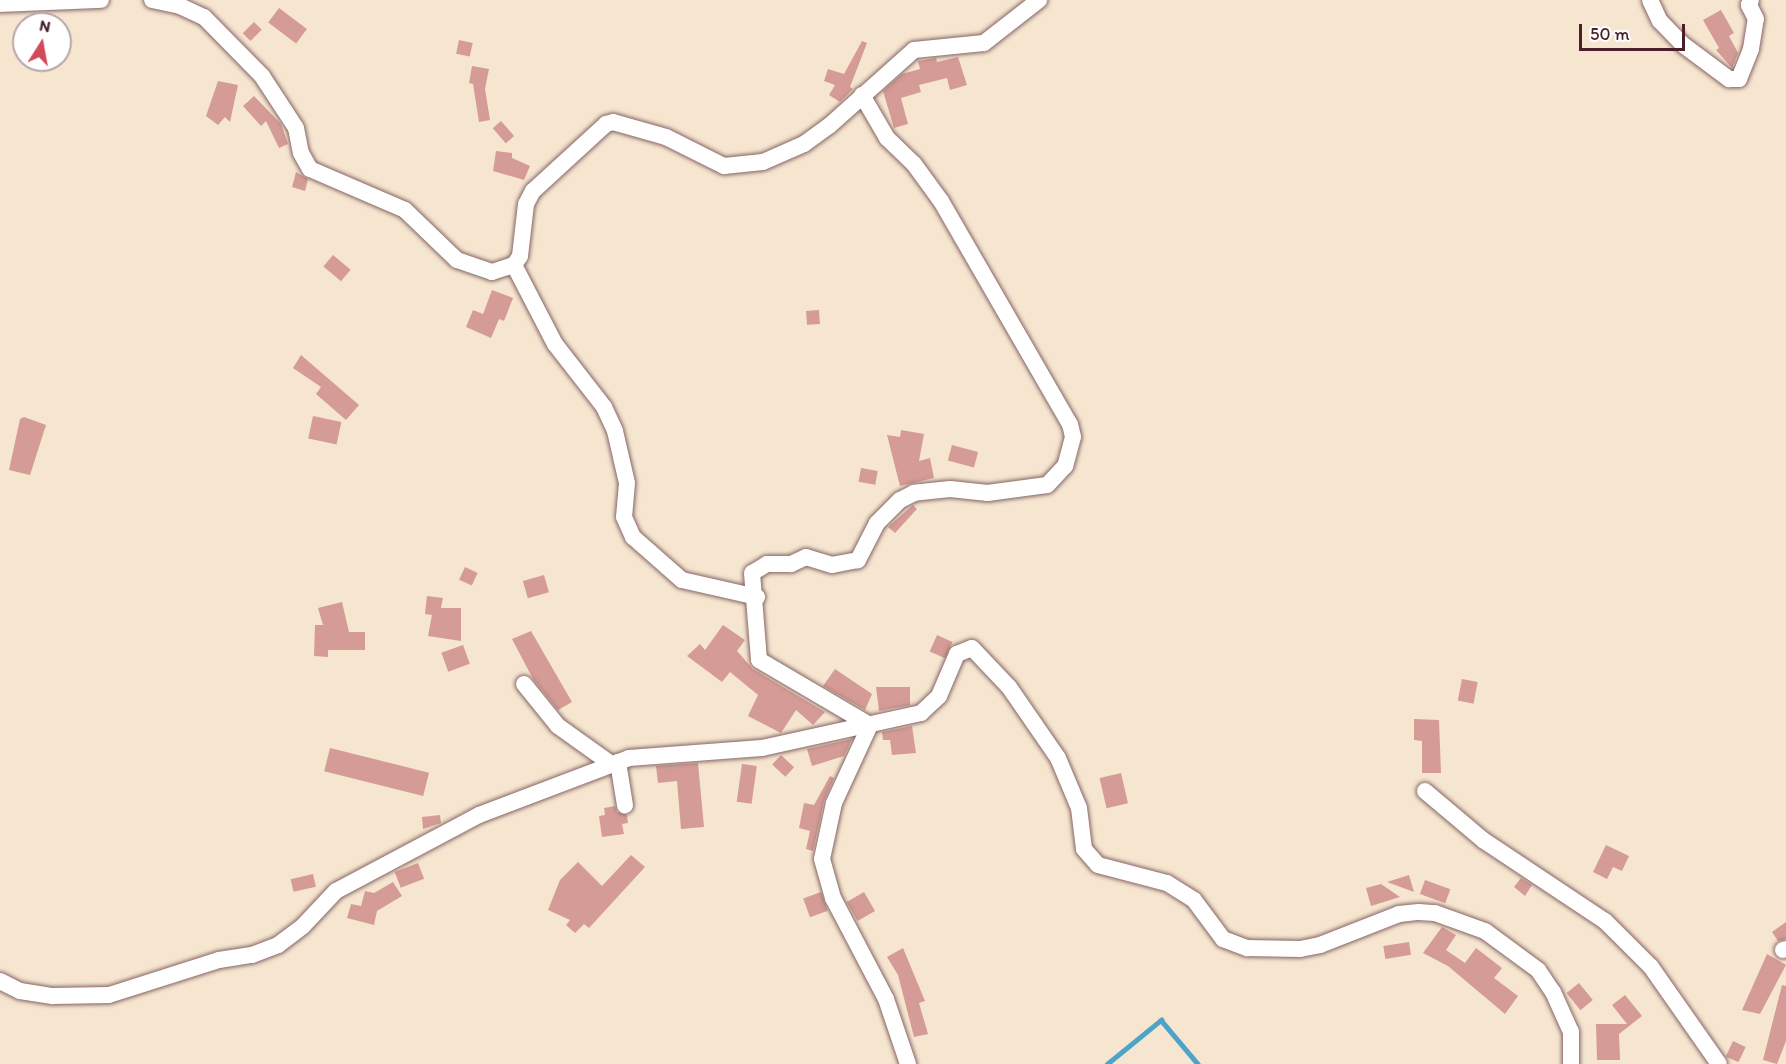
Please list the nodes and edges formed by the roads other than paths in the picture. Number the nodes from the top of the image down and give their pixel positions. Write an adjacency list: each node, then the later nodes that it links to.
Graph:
1 (101, 0): 6 (street)
2 (152, 0): 8 (street)
3 (1039, 0): 7 (street)
4 (1650, 0): 5 (street)
5 (1751, 0)
6 (0, 4)
7 (862, 95): 8 (street); 9 (street)
8 (513, 265): 9 (street)
9 (756, 597): 11 (street)
10 (524, 684): 12 (street)
11 (870, 725): 12 (street); 16 (street); 17 (street)
12 (614, 763): 14 (street); 15 (street)
13 (1425, 791): 18 (street)
14 (625, 805)
15 (0, 981)
16 (908, 1064)
17 (1571, 1064)
18 (1719, 1064)

